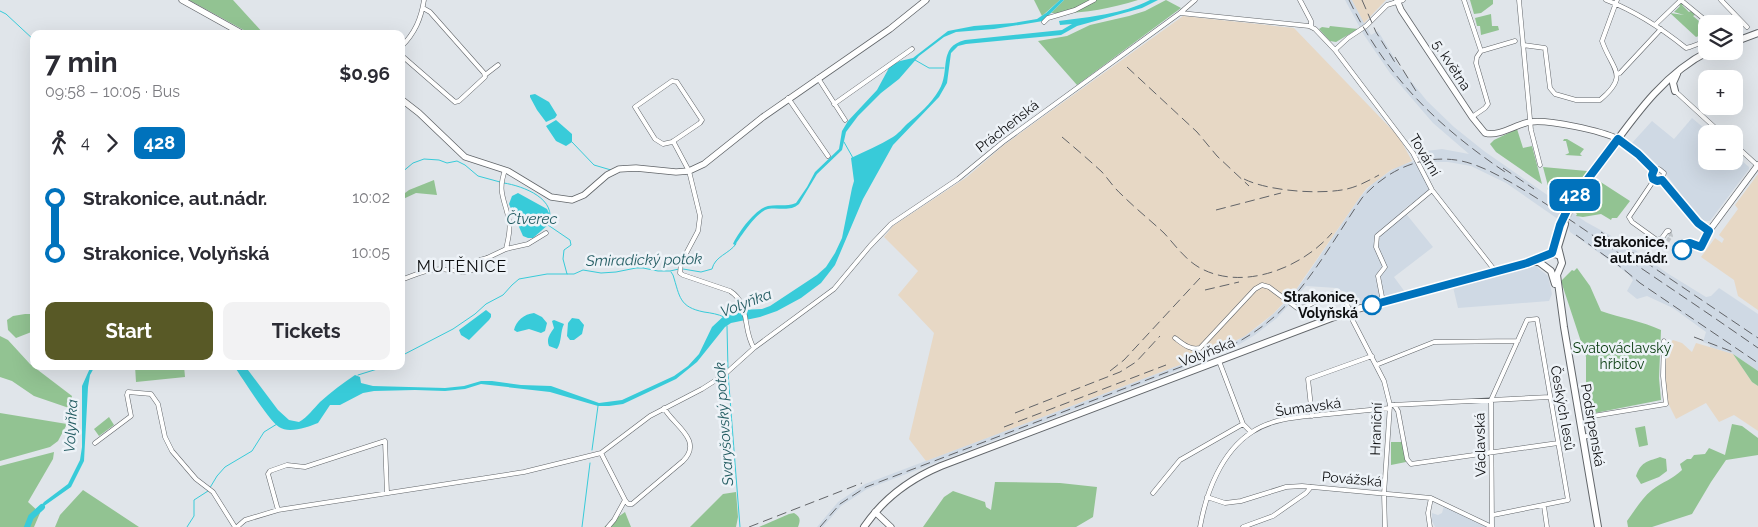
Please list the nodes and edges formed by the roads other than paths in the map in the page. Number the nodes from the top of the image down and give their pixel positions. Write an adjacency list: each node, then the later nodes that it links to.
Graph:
1 (182, 0): 21 (street)
2 (424, 0): 13 (street)
3 (926, 0): 37 (street)
4 (1094, 0): 16 (street)
5 (1195, 0): 14 (street, Prácheňská)
6 (1300, 0): 18 (street)
7 (1399, 0): 29 (street); 42 (street, 5. května)
8 (1464, 0): 30 (street)
9 (1519, 0): 27 (street)
10 (1606, 0): 12 (street)
11 (1721, 0): 19 (street)
12 (1617, 2): 17 (street); 35 (street)
13 (422, 8): 25 (street); 36 (street)
14 (1180, 13): 18 (street); 79 (street, Prácheňská)
15 (1699, 15): 17 (street)
16 (1044, 22)
17 (1655, 25): 20 (street)
18 (1311, 27): 29 (street, Tovární)
19 (1747, 27)
20 (1661, 29): 26 (street); 35 (street)
21 (236, 30)
22 (1758, 31): 23 (main road)
23 (1743, 37)
24 (1515, 41): 30 (street)
25 (405, 42)
26 (1698, 44)
27 (1523, 45): 35 (street); 44 (street)
28 (912, 49): 41 (street)
29 (1336, 50): 57 (street, Tovární)
30 (1481, 52): 42 (street)
31 (405, 58): 36 (street)
32 (1698, 58): 34 (main road)
33 (498, 65): 36 (street)
34 (1685, 66): 38 (main road); 46 (main road)
35 (1618, 74)
36 (485, 75)
37 (818, 78): 39 (street); 41 (street)
38 (1675, 91): 45 (street)
39 (788, 98): 49 (street); 54 (street)
40 (405, 102): 52 (street)
41 (834, 104): 43 (street)
42 (1472, 117): 44 (street, 5. května)
43 (845, 120)
44 (1531, 121): 46 (street); 50 (street)
45 (1712, 125)
46 (1618, 139): 53 (street); 58 (main road)
47 (673, 141): 47 (street); 54 (street)
48 (1743, 152): 51 (street)
49 (828, 156)
50 (1540, 165)
51 (1758, 165): 59 (street)
52 (505, 170): 54 (street); 65 (street)
53 (1654, 170): 55 (street); 56 (street)
54 (689, 171): 79 (street)
55 (1654, 180): 56 (street); 62 (street)
56 (1662, 180): 59 (street)
57 (1432, 190): 71 (street, Tovární); 73 (street)
58 (1570, 209)
59 (1709, 231): 64 (street)
60 (1669, 232): 62 (street)
61 (546, 233): 65 (street)
62 (1657, 240): 63 (street)
63 (1662, 243)
64 (1701, 247)
65 (506, 249): 72 (street)
66 (1549, 254): 67 (main road); 67 (main road, Podsrpenská); 68 (main road, Volyňská); 69 (main road, Podsrpenská)
67 (1560, 256): 70 (main road, Podsrpenská)
68 (1527, 263): 69 (main road, Volyňská); 71 (main road, Volyňská)
69 (1544, 265): 70 (main road)
70 (1554, 270): 90 (main road, Podsrpenská)
71 (1496, 272): 73 (main road, Volyňská)
72 (405, 278)
73 (1383, 302): 74 (main road, Volyňská)
74 (1350, 311): 76 (street, Hraniční); 80 (street, Hraniční); 81 (main road, Volyňská)
75 (1537, 319): 77 (street, Václavská); 83 (street, Českých lesů)
76 (1175, 338)
77 (1518, 341): 82 (street); 84 (street, Václavská)
78 (1664, 341): 90 (street)
79 (754, 348): 86 (street, Prácheňská)
80 (1372, 356): 82 (street, Hraniční); 87 (street)
81 (1219, 360): 88 (street); 104 (main road, Volyňská)
82 (1376, 365): 85 (street, Hraniční)
83 (1550, 397): 84 (street, Šumavská); 92 (street, Českých lesů)
84 (1491, 400): 85 (street, Šumavská); 94 (street, Václavská)
85 (1391, 406): 87 (street, Šumavská); 94 (street, Hraniční); 98 (street, Hraniční)
86 (664, 408): 93 (street, Prácheňská); 101 (street)
87 (1312, 416): 89 (street, Šumavská)
88 (1243, 424): 89 (street); 97 (street)
89 (1251, 432): 99 (street, Šumavská)
90 (1583, 437): 116 (main road, Podsrpenská)
91 (95, 443): 106 (street)
92 (1558, 443): 94 (street); 102 (street, Českých lesů)
93 (601, 453): 96 (street); 101 (street)
94 (1491, 453): 105 (street, Václavská)
95 (1310, 487): 98 (street, Povážská); 99 (street, Povážská); 111 (street)
96 (387, 493): 103 (street); 103 (street)
97 (1153, 493)
98 (1384, 494): 100 (street, Povážská); 112 (street, Hraniční)
99 (1207, 497): 110 (street, Šumavská)
100 (1431, 498): 113 (street); 114 (street, Povážská)
101 (625, 500): 107 (street)
102 (1544, 506): 105 (street); 115 (street)
103 (278, 510): 106 (street)
104 (875, 512): 108 (main road, Volyňská); 109 (street)
105 (1493, 514): 114 (street, Václavská)
106 (236, 527)
107 (608, 527)
108 (864, 527)
109 (891, 527)
110 (1200, 527)
111 (1243, 527)
112 (1384, 527)
113 (1430, 527)
114 (1492, 527)
115 (1548, 527)
116 (1598, 527)

